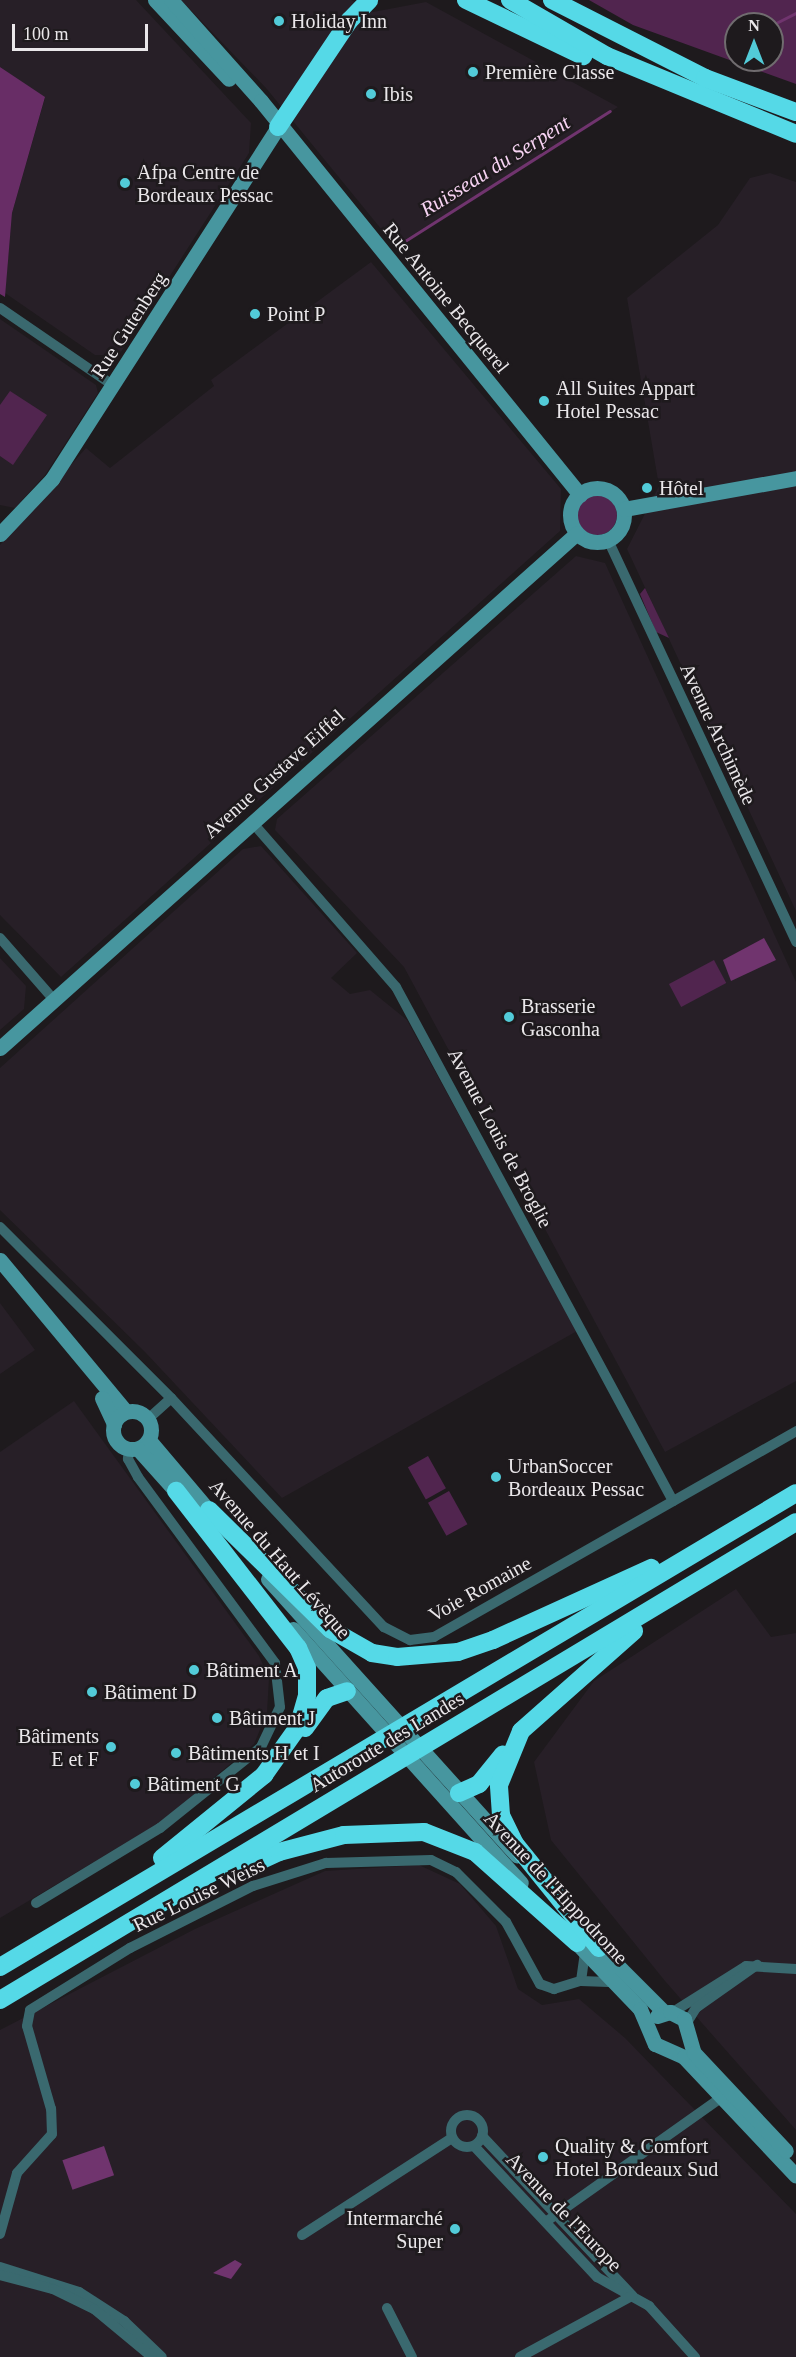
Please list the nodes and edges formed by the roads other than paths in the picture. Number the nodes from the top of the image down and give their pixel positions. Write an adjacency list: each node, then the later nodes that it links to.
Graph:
1 (154, 0): 10 (main road, Rue Antoine Becquerel)
2 (171, 0): 10 (main road, Rue Antoine Becquerel)
3 (348, 0): 10 (highway)
4 (369, 0): 10 (highway)
5 (466, 0): 8 (highway)
6 (510, 0): 8 (highway)
7 (552, 0): 9 (highway)
8 (668, 84): 11 (highway)
9 (796, 112)
10 (278, 127): 13 (main road, Rue Gutenberg); 15 (main road, Rue Antoine Becquerel)
11 (796, 134)
12 (0, 308): 13 (street)
13 (114, 386): 18 (main road, Rue Gutenberg)
14 (796, 478): 16 (main road)
15 (580, 495): 16 (main road); 17 (main road)
16 (624, 509): 19 (main road)
17 (577, 533): 19 (main road); 20 (main road, Avenue Gustave Eiffel)
18 (0, 534)
19 (608, 540): 22 (street, Avenue Archimède)
20 (252, 822): 23 (main road, Avenue Gustave Eiffel); 36 (street, Avenue Louis de Broglie)
21 (0, 938): 23 (street)
22 (796, 942)
23 (54, 1000): 24 (main road, Avenue Gustave Eiffel)
24 (0, 1047)
25 (0, 1227): 28 (street, Voie Romaine)
26 (0, 1260): 29 (main road)
27 (0, 1272): 31 (main road)
28 (171, 1398): 30 (street); 36 (street, Voie Romaine)
29 (126, 1412): 30 (main road); 31 (main road)
30 (148, 1419): 33 (main road)
31 (114, 1424): 33 (main road)
32 (796, 1431): 36 (street, Voie Romaine)
33 (139, 1446): 34 (main road, Avenue du Haut Lévèque); 37 (main road, Avenue du Haut Lévèque); 47 (street)
34 (176, 1491): 41 (main road, Avenue du Haut Lévèque); 44 (highway)
35 (796, 1493): 38 (highway, Autoroute des Landes)
36 (673, 1501)
37 (209, 1510): 38 (highway); 42 (main road, Avenue du Haut Lévèque)
38 (753, 1519): 51 (highway, Autoroute des Landes)
39 (796, 1522): 40 (highway, Autoroute des Landes)
40 (714, 1572): 43 (highway); 55 (highway, Autoroute des Landes)
41 (349, 1695): 42 (main road); 44 (highway)
42 (372, 1709): 45 (main road)
43 (521, 1731): 46 (highway); 48 (highway)
44 (264, 1774): 49 (highway)
45 (432, 1775): 46 (main road); 48 (main road, Avenue de l'Hippodrome)
46 (456, 1790): 48 (main road, Avenue de l'Hippodrome)
47 (36, 1903)
48 (587, 1947): 53 (street); 54 (main road, Avenue de l'Hippodrome); 55 (highway); 56 (main road, Avenue de l'Hippodrome)
49 (0, 1959)
50 (757, 1965): 52 (street); 56 (street); 57 (street)
51 (0, 1967)
52 (796, 1969)
53 (581, 1981): 54 (street, Rue Louise Weiss); 67 (street, Rue Louise Weiss)
54 (616, 1982): 58 (main road, Avenue de l'Hippodrome)
55 (3, 1998)
56 (669, 2012): 57 (main road, Avenue de l'Hippodrome); 58 (main road)
57 (687, 2029): 59 (main road); 64 (main road)
58 (649, 2030): 59 (main road, Avenue de l'Hippodrome)
59 (669, 2050): 60 (main road)
60 (721, 2098): 65 (main road); 66 (street)
61 (482, 2136): 62 (street); 63 (street); 66 (street, Avenue de l'Europe)
62 (452, 2138): 63 (street); 68 (street)
63 (474, 2146): 66 (street, Avenue de l'Europe)
64 (796, 2162)
65 (796, 2176)
66 (549, 2219): 71 (street, Avenue de l'Europe)
67 (0, 2234)
68 (302, 2235)
69 (0, 2268): 74 (street)
70 (0, 2275): 73 (street)
71 (632, 2296): 76 (street); 77 (street, Avenue de l'Europe)
72 (387, 2308): 75 (street)
73 (152, 2357)
74 (162, 2357)
75 (412, 2357)
76 (520, 2357)
77 (695, 2357)

